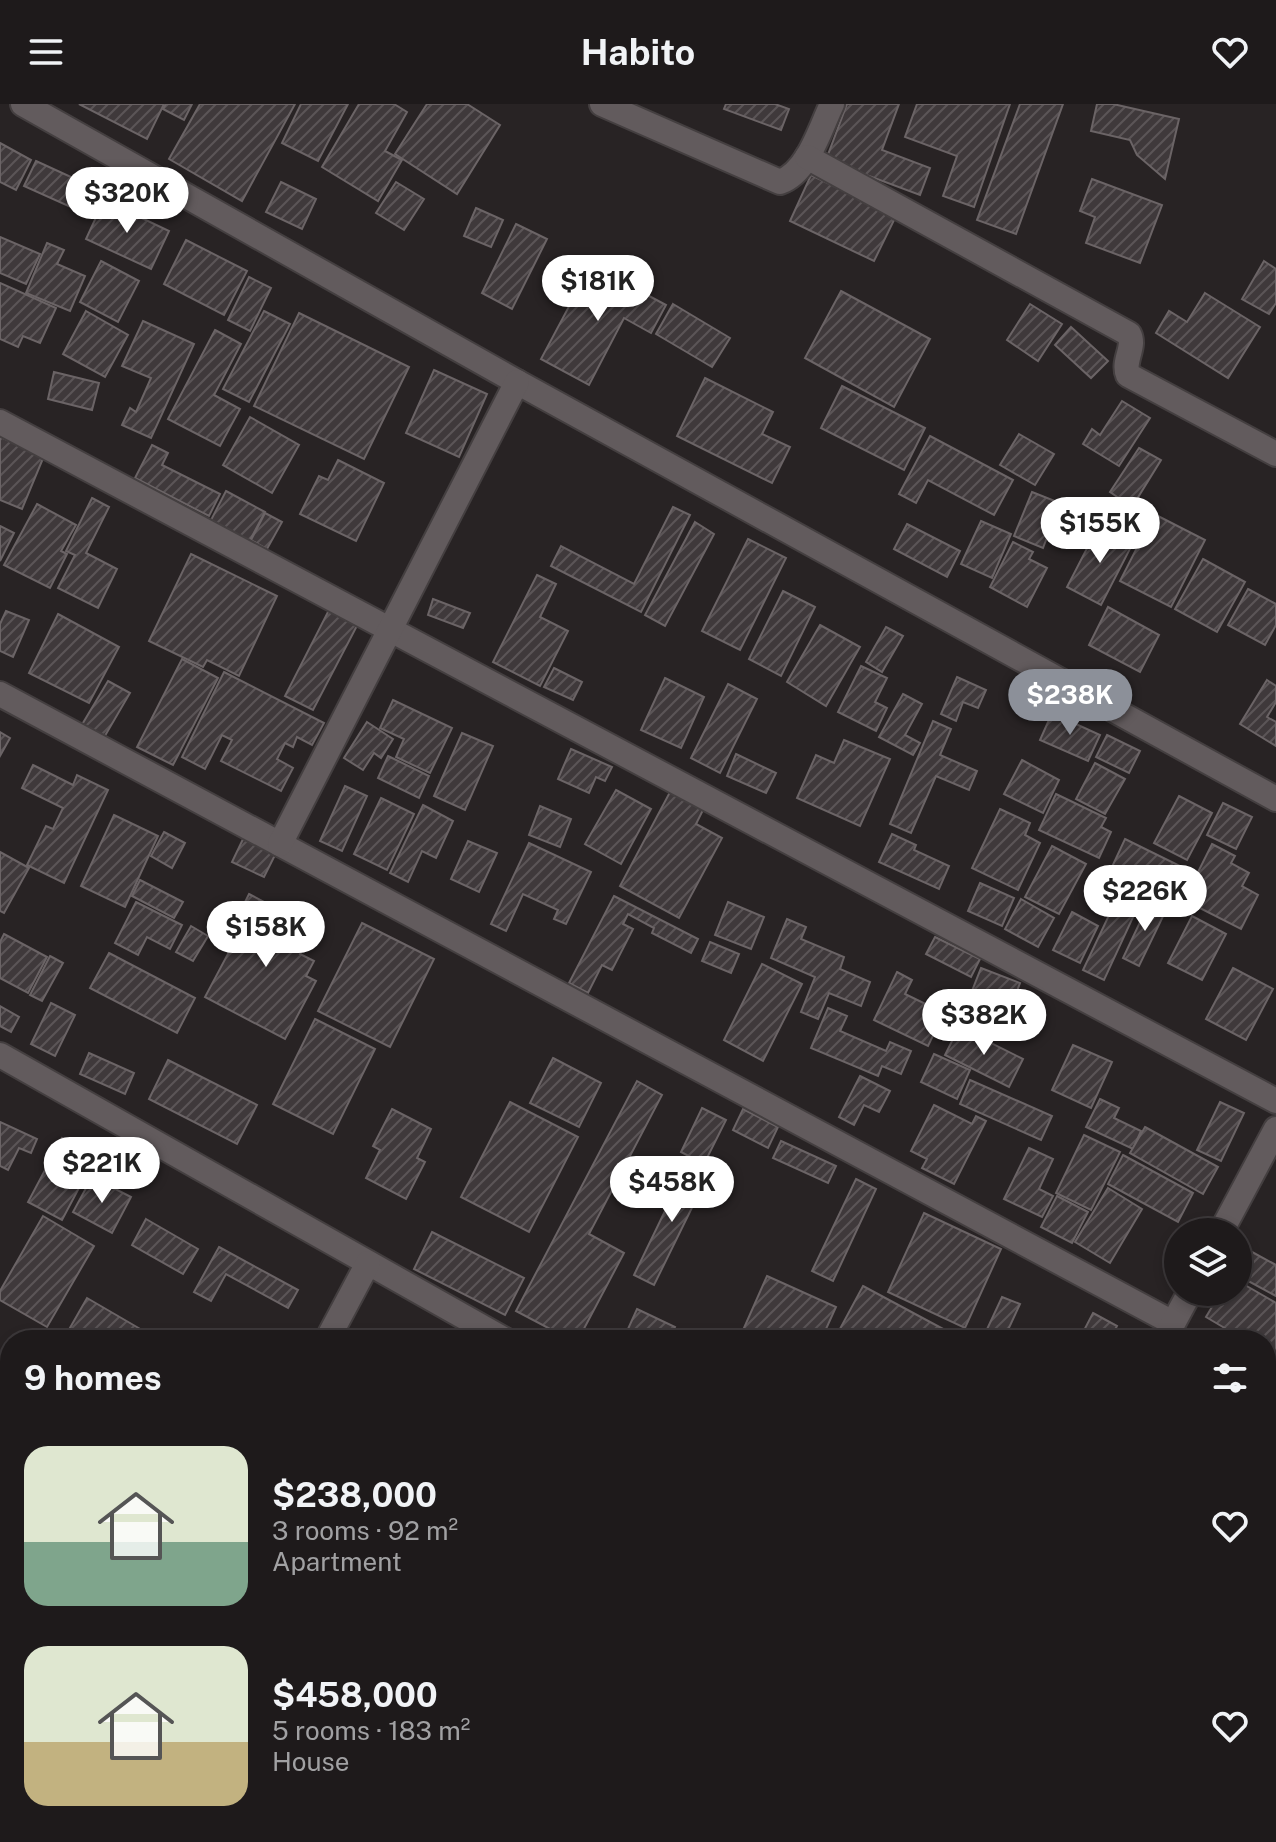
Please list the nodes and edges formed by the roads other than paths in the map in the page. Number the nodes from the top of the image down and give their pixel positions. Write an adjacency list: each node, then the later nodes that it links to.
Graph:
1 (23, 104): 5 (street)
2 (602, 104): 4 (street)
3 (832, 104): 4 (street)
4 (807, 157): 7 (street)
5 (517, 382): 8 (street); 10 (street)
6 (0, 422): 8 (street)
7 (1276, 454)
8 (390, 630): 11 (street); 13 (street)
9 (0, 694): 11 (street)
10 (1276, 799)
11 (280, 844): 20 (street)
12 (0, 1055): 16 (street)
13 (1276, 1101)
14 (1276, 1129): 15 (street)
15 (1228, 1218)
16 (368, 1263): 18 (street); 19 (street)
17 (1182, 1306): 21 (street)
18 (332, 1330)
19 (487, 1330)
20 (1164, 1330)
21 (1169, 1330)

